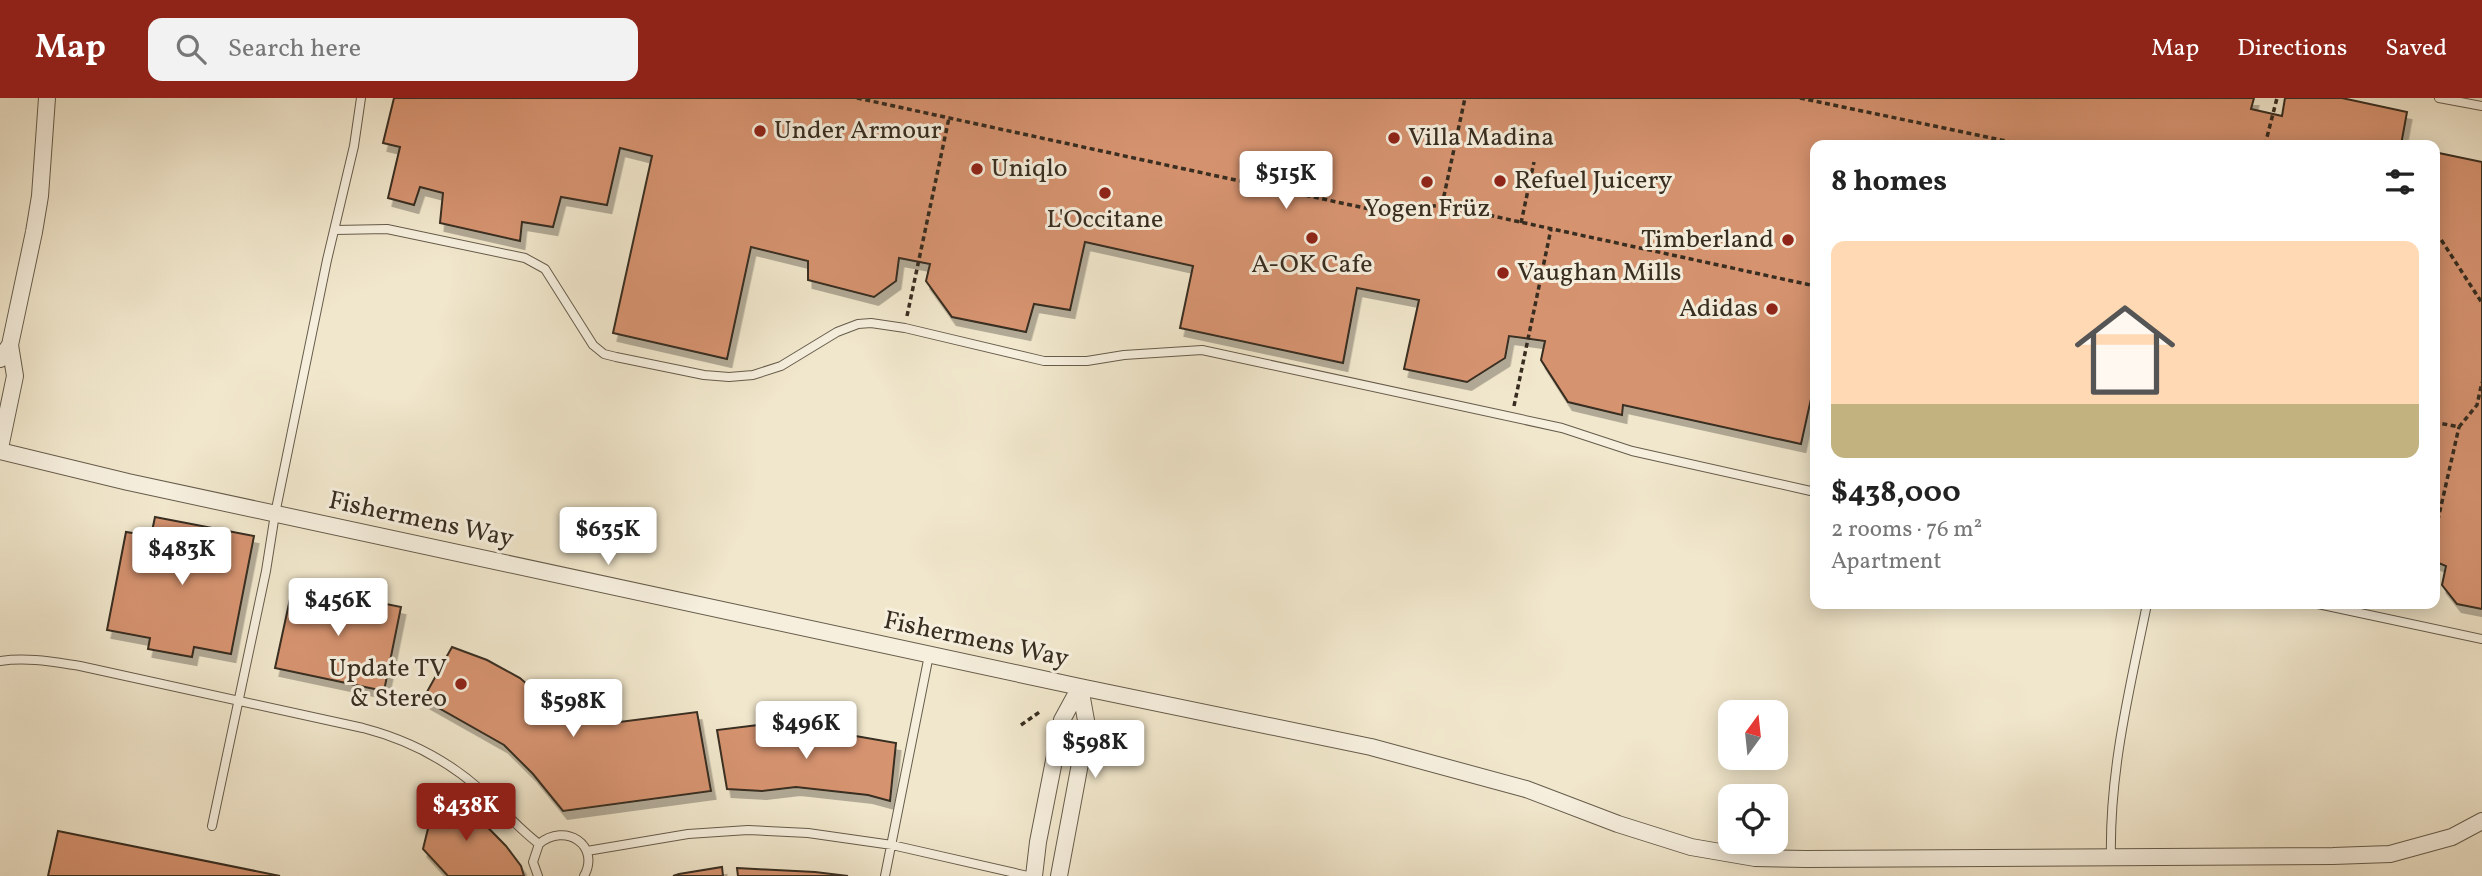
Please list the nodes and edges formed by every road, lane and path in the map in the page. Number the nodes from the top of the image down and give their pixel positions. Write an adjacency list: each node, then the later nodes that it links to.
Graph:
1 (47, 98): 21 (street, Fishermens Way)
2 (361, 98): 16 (lane)
3 (857, 98): 9 (path)
4 (1465, 98): 13 (path)
5 (1800, 98): 10 (path)
6 (2277, 98): 11 (path)
7 (2439, 98): 8 (lane)
8 (2482, 106)
9 (949, 118): 13 (path); 20 (path)
10 (2001, 140)
11 (2266, 140)
12 (1534, 162): 14 (path)
13 (1441, 205): 14 (path)
14 (1521, 223): 15 (path)
15 (1551, 229): 18 (path); 24 (path)
16 (335, 230): 20 (lane); 30 (lane)
17 (2440, 238): 19 (path)
18 (1810, 285)
19 (2482, 303)
20 (905, 328): 24 (lane)
21 (10, 345): 22 (street, Fishermens Way); 27 (street, Fishermens Way)
22 (0, 359)
23 (2482, 382): 26 (path)
24 (1511, 418): 28 (lane)
25 (2440, 423): 26 (path)
26 (2459, 428): 29 (path)
27 (0, 449): 30 (street, Fishermens Way)
28 (1810, 491)
29 (2440, 511)
30 (275, 514): 34 (street, Fishermens Way); 37 (lane)
31 (2146, 609): 45 (lane)
32 (2341, 609): 33 (lane)
33 (2482, 639)
34 (929, 655): 36 (street, Fishermens Way); 43 (lane)
35 (0, 661): 37 (lane)
36 (1080, 687): 45 (street, Fishermens Way); 50 (street); 51 (street)
37 (239, 702): 41 (lane); 42 (lane)
38 (1041, 711): 39 (path)
39 (1021, 725)
40 (2482, 821): 45 (street, Fishermens Way)
41 (212, 826)
42 (539, 844): 44 (lane); 46 (lane)
43 (892, 845): 44 (lane); 48 (lane); 49 (lane)
44 (587, 851): 47 (lane)
45 (2111, 858)
46 (538, 876)
47 (584, 876)
48 (885, 876)
49 (1028, 876)
50 (1034, 876)
51 (1059, 876)

